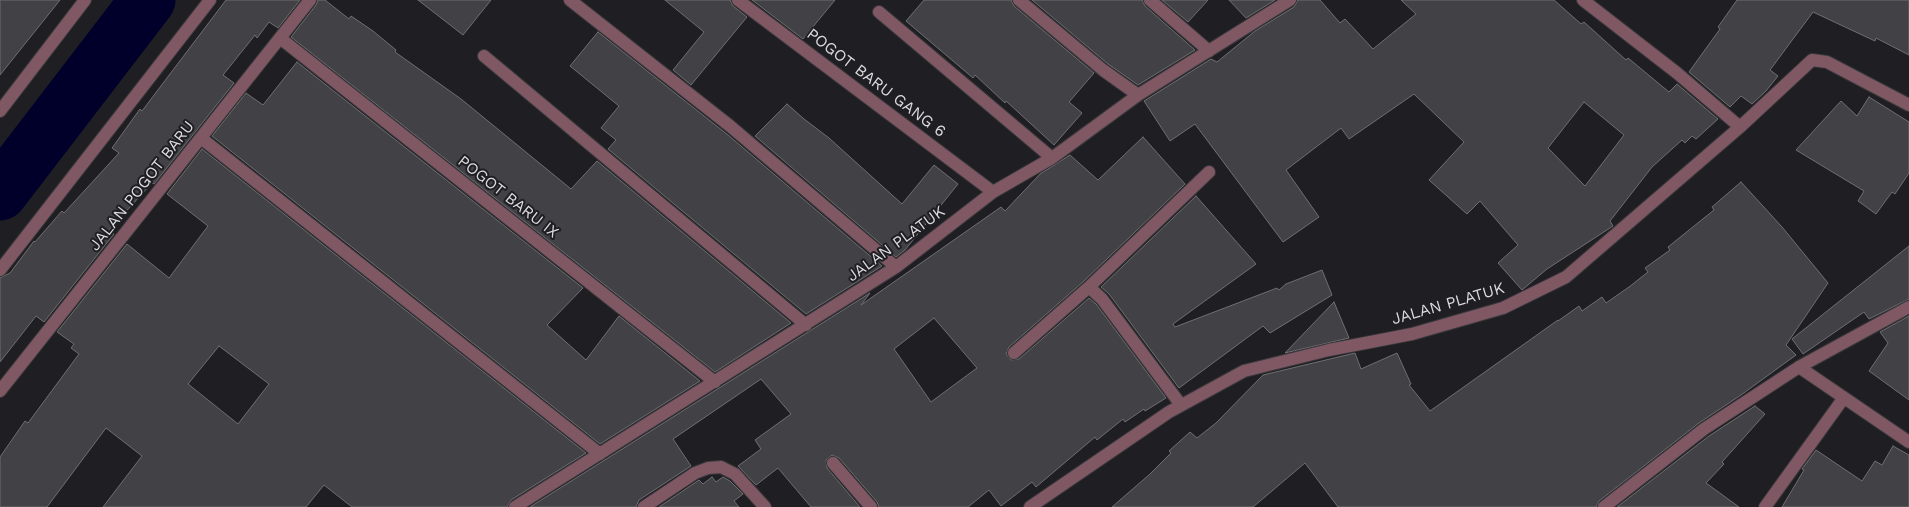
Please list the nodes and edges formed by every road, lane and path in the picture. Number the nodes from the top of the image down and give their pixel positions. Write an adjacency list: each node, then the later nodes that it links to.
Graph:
1 (85, 0): 16 (street)
2 (210, 0): 23 (street)
3 (310, 0): 11 (street, JALAN POGOT BARU)
4 (570, 0): 22 (street)
5 (738, 0): 21 (street, POGOT BARU GANG 6)
6 (1019, 0): 14 (street)
7 (1150, 0): 12 (street)
8 (1583, 0): 17 (street)
9 (1286, 1): 12 (street, JALAN PLATUK)
10 (879, 12): 19 (street)
11 (280, 38): 18 (street, JALAN POGOT BARU); 29 (street, POGOT BARU IX)
12 (1209, 51): 14 (street, JALAN PLATUK)
13 (484, 56): 26 (street)
14 (1138, 95): 19 (street, JALAN PLATUK)
15 (1909, 105): 17 (street, JALAN PLATUK)
16 (0, 111)
17 (1740, 127): 32 (street, JALAN PLATUK)
18 (201, 138): 30 (street, JALAN POGOT BARU); 34 (street)
19 (1052, 158): 21 (street, JALAN PLATUK)
20 (1209, 172): 24 (street)
21 (994, 192): 22 (street, JALAN PLATUK)
22 (896, 267): 26 (street, JALAN PLATUK)
23 (0, 270)
24 (1089, 287): 27 (street); 32 (street)
25 (1909, 307): 28 (street)
26 (806, 325): 29 (street, JALAN PLATUK)
27 (1014, 354)
28 (1799, 367): 31 (street); 41 (street)
29 (715, 382): 34 (street, JALAN PLATUK)
30 (0, 391)
31 (1843, 399): 33 (street); 42 (street)
32 (1181, 405): 40 (street, JALAN PLATUK)
33 (1909, 442)
34 (600, 454): 36 (street, JALAN PLATUK)
35 (833, 463): 39 (street)
36 (515, 507)
37 (644, 507): 38 (street)
38 (764, 507)
39 (871, 507)
40 (1030, 507)
41 (1604, 507)
42 (1765, 507)

